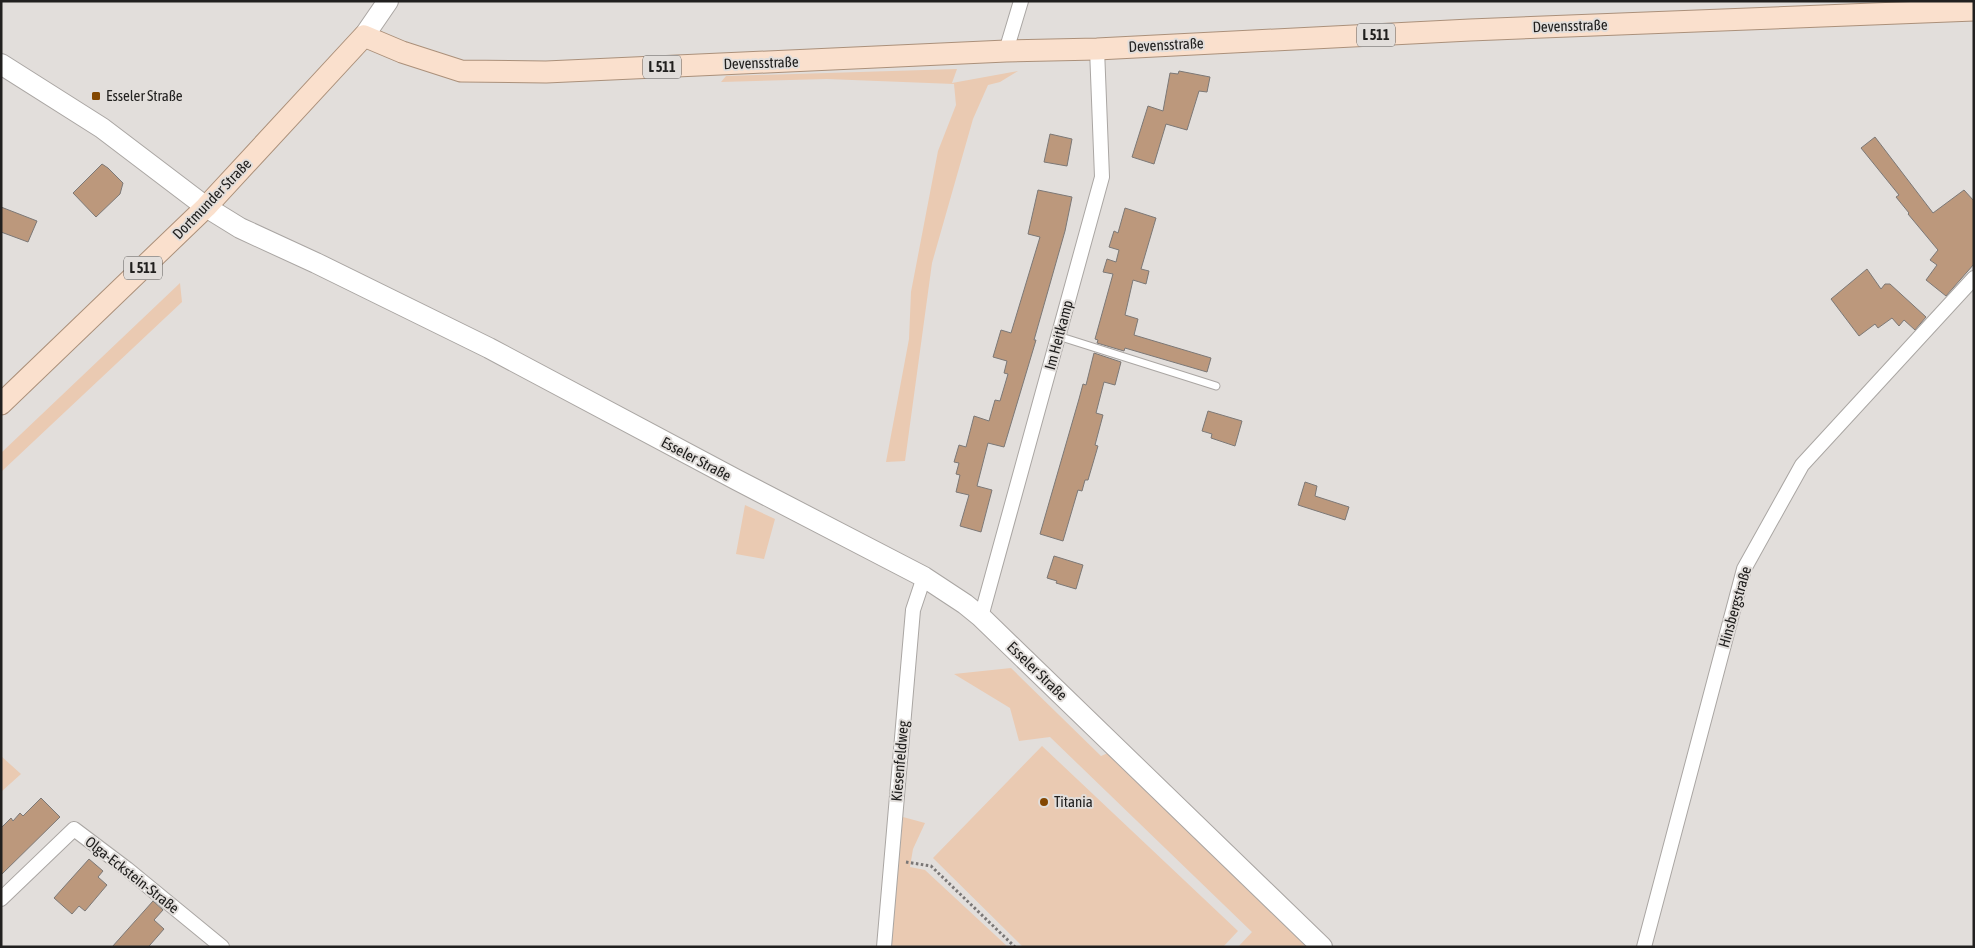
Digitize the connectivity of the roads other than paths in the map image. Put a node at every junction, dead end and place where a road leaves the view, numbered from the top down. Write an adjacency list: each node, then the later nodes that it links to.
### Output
1 (388, 1): 4 (main road, Dortmunder Straße)
2 (1021, 1): 6 (street)
3 (1974, 10): 5 (main road, Devensstraße / L 511)
4 (364, 36): 6 (main road, Devensstraße / L 511); 8 (main road, Dortmunder Straße / L 511)
5 (1097, 49): 6 (main road, Devensstraße / L 511); 10 (street, Im Heitkamp)
6 (1006, 51)
7 (1, 64): 8 (main road, Esseler Straße)
8 (206, 207): 12 (main road, Dortmunder Straße / L 511); 13 (main road, Esseler Straße)
9 (1974, 278): 19 (street, Hinsbergstraße)
10 (1058, 336): 11 (lane); 14 (street, Im Heitkamp)
11 (1216, 386)
12 (1, 404)
13 (924, 577): 14 (main road, Esseler Straße); 17 (street, Kiesenfeldweg)
14 (982, 617): 18 (main road, Esseler Straße)
15 (1, 899): 16 (street, Olga-Eckstein-Straße)
16 (222, 947)
17 (884, 947)
18 (1322, 947)
19 (1644, 947)

